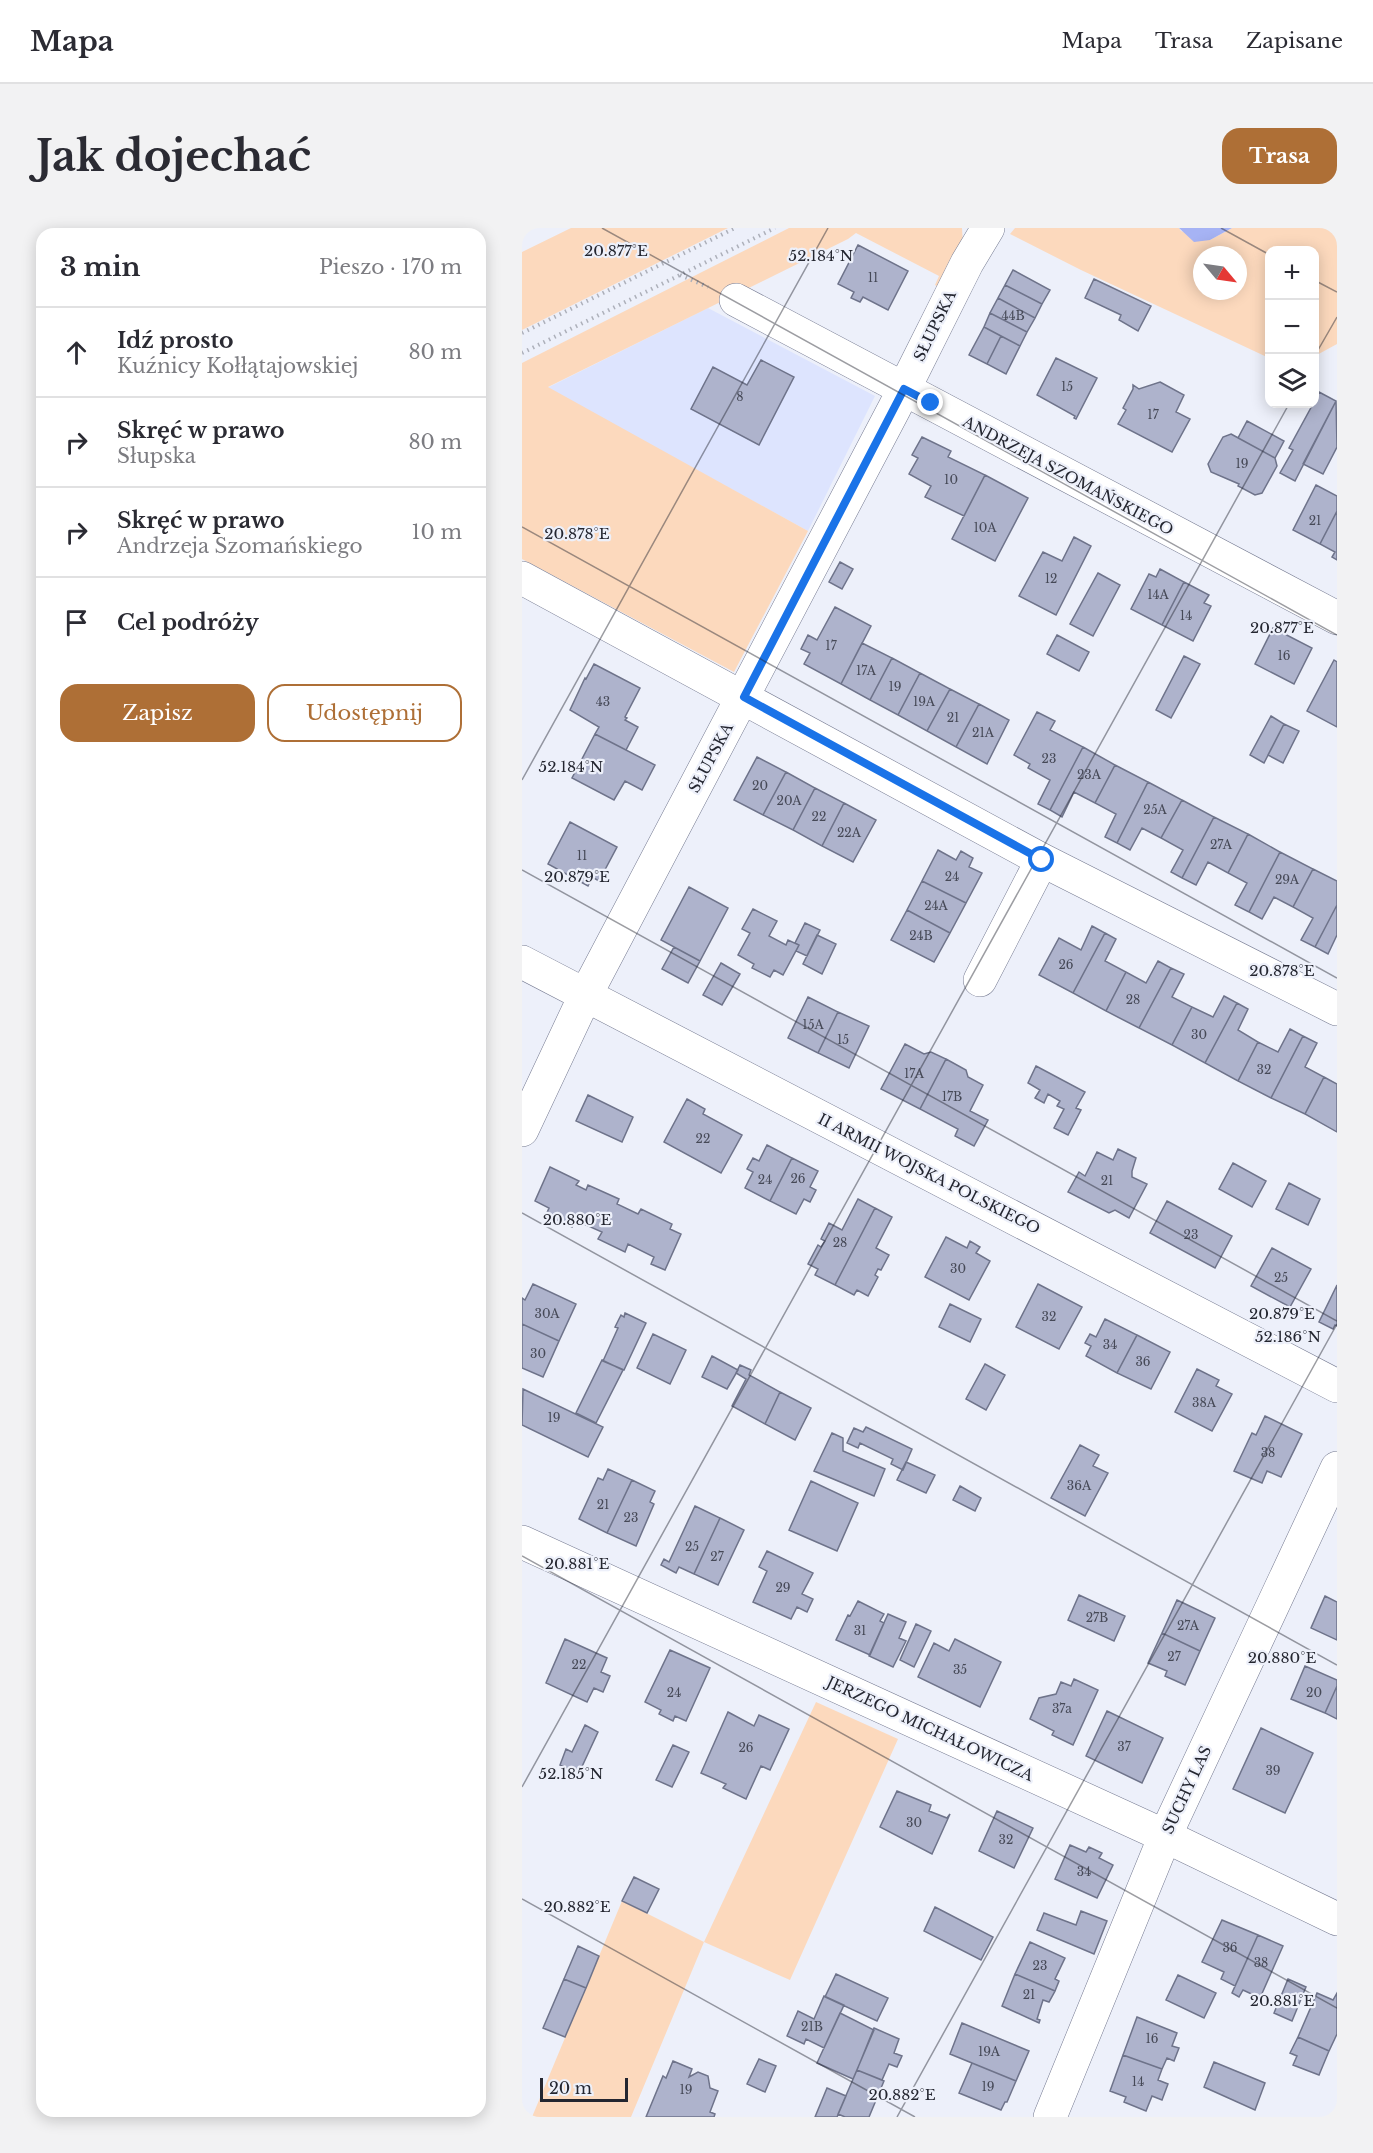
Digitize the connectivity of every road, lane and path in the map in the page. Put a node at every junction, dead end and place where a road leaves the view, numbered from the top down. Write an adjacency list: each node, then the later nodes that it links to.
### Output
1 (735, 228): 5 (path)
2 (775, 228): 6 (path)
3 (988, 228): 7 (street, SŁUPSKA)
4 (736, 300): 7 (street, ANDRZEJA SZOMAŃSKIEGO)
5 (522, 333)
6 (522, 353)
7 (904, 389): 9 (street, ANDRZEJA SZOMAŃSKIEGO); 10 (street, SŁUPSKA)
8 (522, 578): 10 (street)
9 (1337, 618)
10 (744, 697): 11 (street); 14 (street, SŁUPSKA)
11 (1042, 860): 13 (street); 15 (street)
12 (522, 962): 14 (street, II ARMII WOJSKA POLSKIEGO)
13 (980, 980)
14 (585, 996): 16 (street, SŁUPSKA); 17 (street, II ARMII WOJSKA POLSKIEGO)
15 (1337, 1010)
16 (522, 1130)
17 (1337, 1386)
18 (1337, 1468): 20 (street, SUCHY LAS)
19 (522, 1542): 20 (street, JERZEGO MICHAŁOWICZA)
20 (1165, 1836): 21 (street, JERZEGO MICHAŁOWICZA); 22 (street, SUCHY LAS)
21 (1337, 1919)
22 (1050, 2117)

